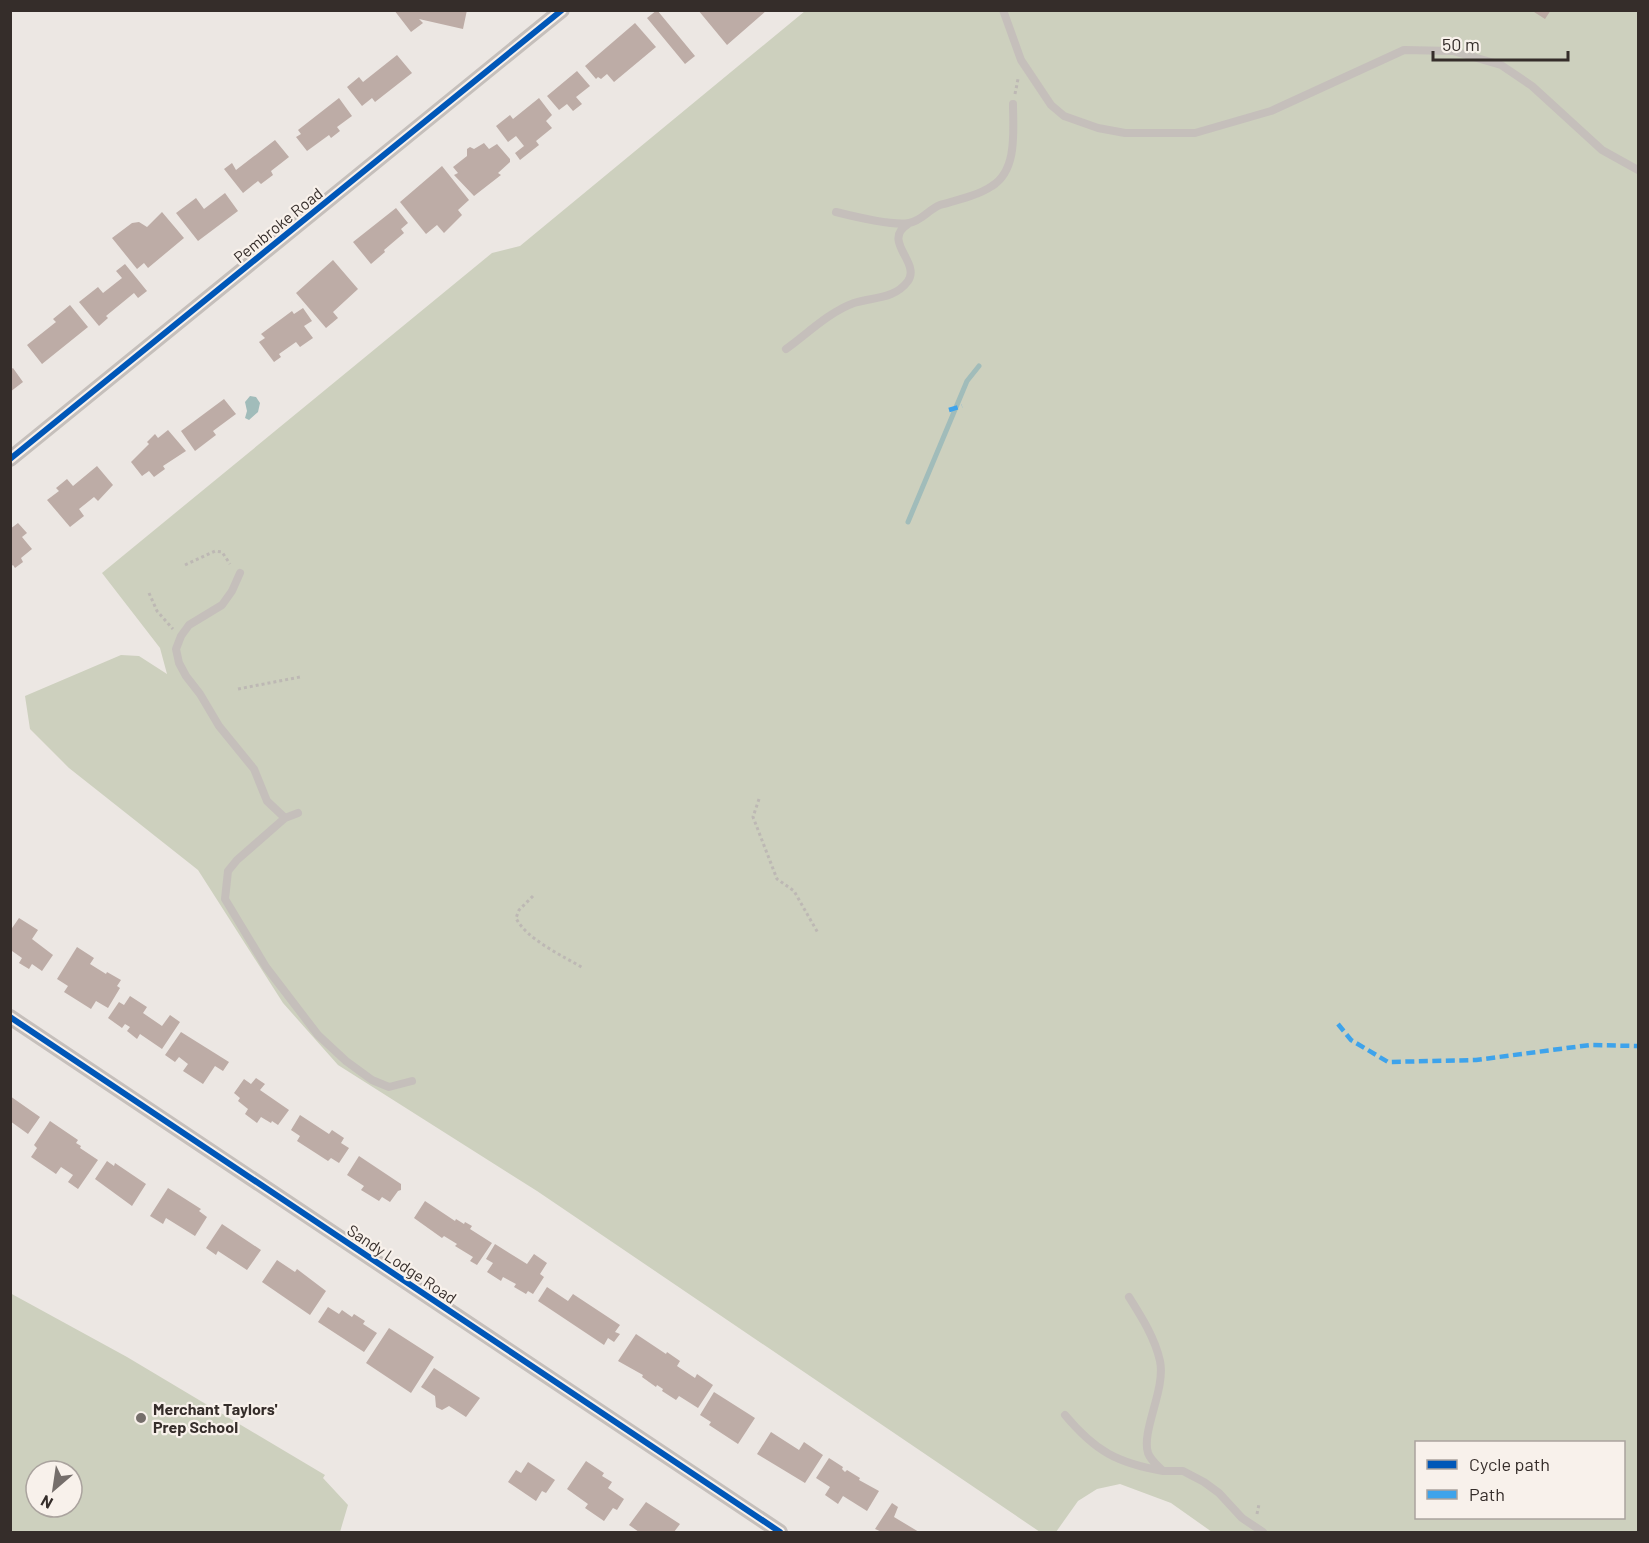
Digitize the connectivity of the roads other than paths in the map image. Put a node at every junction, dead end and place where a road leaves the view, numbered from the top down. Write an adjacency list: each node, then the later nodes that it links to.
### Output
1 (562, 10): 8 (street, Pembroke Road)
2 (1003, 10): 4 (lane)
3 (1013, 104): 6 (lane)
4 (1638, 170)
5 (836, 212): 6 (lane)
6 (908, 224): 7 (lane)
7 (786, 349)
8 (10, 459)
9 (240, 573): 11 (lane)
10 (298, 813): 11 (lane)
11 (285, 818): 13 (lane)
12 (10, 1017): 17 (street, Sandy Lodge Road)
13 (412, 1081)
14 (1128, 1297): 16 (lane)
15 (1065, 1415): 16 (lane)
16 (1163, 1471): 18 (lane)
17 (780, 1533)
18 (1263, 1533)

